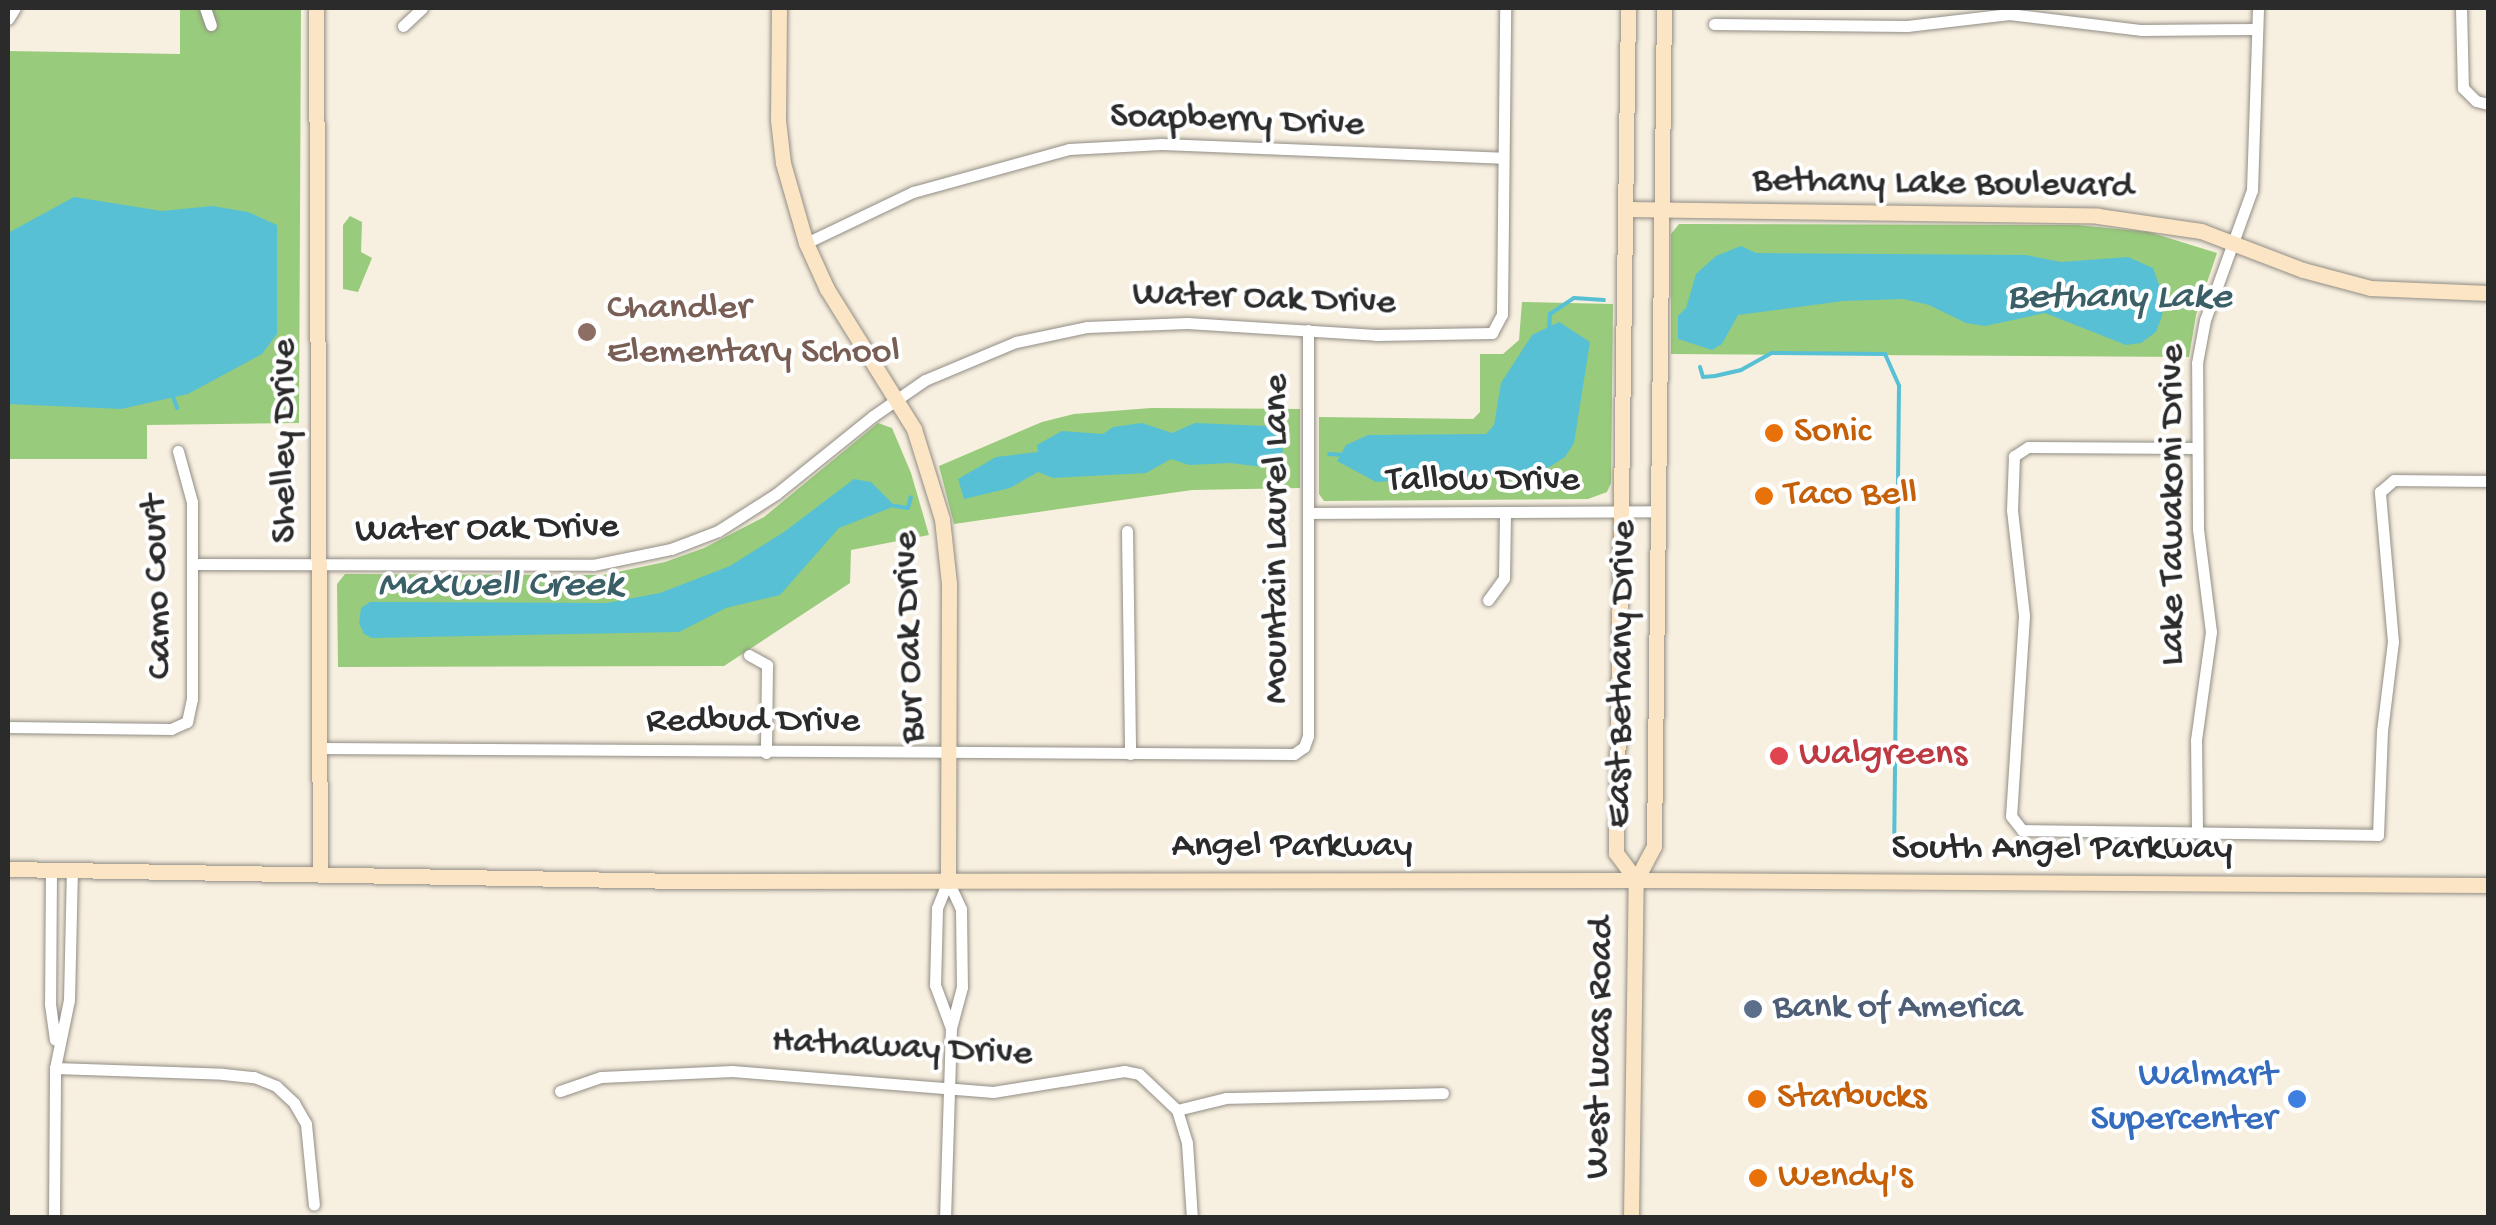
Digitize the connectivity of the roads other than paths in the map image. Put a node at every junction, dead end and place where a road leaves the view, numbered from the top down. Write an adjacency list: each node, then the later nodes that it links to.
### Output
1 (15, 8): 11 (street)
2 (205, 8): 13 (street)
3 (316, 8): 34 (main road, Shelley Drive)
4 (422, 8): 14 (street)
5 (779, 8): 20 (main road, Bur Oak Drive)
6 (1505, 8): 17 (street)
7 (1628, 8): 18 (main road, East Bethany Drive)
8 (1664, 8): 19 (main road, East Bethany Drive)
9 (2258, 8): 15 (street, Lake Tawakoni Drive)
10 (2461, 8): 16 (street)
11 (8, 19)
12 (1714, 24): 15 (street)
13 (212, 26)
14 (402, 26)
15 (2257, 29): 21 (street, Lake Tawakoni Drive)
16 (2488, 104)
17 (1504, 158): 20 (street, Soapberry Drive); 23 (street, Water Oak Drive)
18 (1626, 210): 19 (main road, Bethany Lake Boulevard); 30 (main road, East Bethany Drive)
19 (1662, 211): 21 (main road, Bethany Lake Boulevard); 28 (main road, East Bethany Drive)
20 (806, 243): 24 (main road, Bur Oak Drive)
21 (2232, 243): 22 (main road, Bethany Lake Boulevard); 25 (street, Lake Tawakoni Drive)
22 (2488, 293)
23 (1308, 330): 24 (street, Water Oak Drive); 31 (street, Mountain Laurel Lane)
24 (896, 398): 34 (street, Water Oak Drive); 41 (main road, Bur Oak Drive)
25 (2197, 448): 43 (street, Lake Tawakoni Drive); 43 (street)
26 (178, 451): 33 (street, Camo Court)
27 (2488, 481): 43 (street)
28 (1658, 511): 30 (street, Tallow Drive); 48 (main road, East Bethany Drive)
29 (1506, 512): 30 (street, Tallow Drive); 31 (street, Tallow Drive); 35 (street)
30 (1622, 512): 48 (main road, East Bethany Drive)
31 (1308, 514): 38 (street, Mountain Laurel Lane)
32 (1128, 531): 42 (street)
33 (192, 564): 34 (street, Water Oak Drive); 37 (street, Camo Court)
34 (318, 564): 39 (main road, Shelley Drive)
35 (1488, 600)
36 (749, 655): 40 (street)
37 (8, 727)
38 (1304, 747): 42 (street, Redbud Drive)
39 (319, 748): 40 (street, Redbud Drive); 47 (main road, Shelley Drive)
40 (766, 754): 41 (street, Redbud Drive)
41 (948, 754): 42 (street, Redbud Drive); 49 (main road, Bur Oak Drive)
42 (1130, 754)
43 (2197, 831)
44 (8, 869): 46 (main road, Angel Parkway)
45 (72, 869): 46 (main road, Angel Parkway); 47 (main road, Angel Parkway); 52 (street)
46 (51, 870): 52 (street)
47 (320, 874): 49 (main road, Angel Parkway)
48 (1636, 880): 49 (main road, Angel Parkway); 50 (main road, South Angel Parkway); 62 (main road, West Lucas Road)
49 (948, 881): 51 (street); 51 (street)
50 (2488, 885)
51 (951, 1028): 54 (street)
52 (57, 1049): 53 (street)
53 (56, 1068): 58 (street); 59 (street)
54 (948, 1089): 55 (street, Hathaway Drive); 57 (street, Hathaway Drive); 60 (street)
55 (560, 1091)
56 (1443, 1093): 57 (street)
57 (1177, 1110): 61 (street)
58 (314, 1206)
59 (54, 1218)
60 (945, 1218)
61 (1192, 1218)
62 (1631, 1218)

